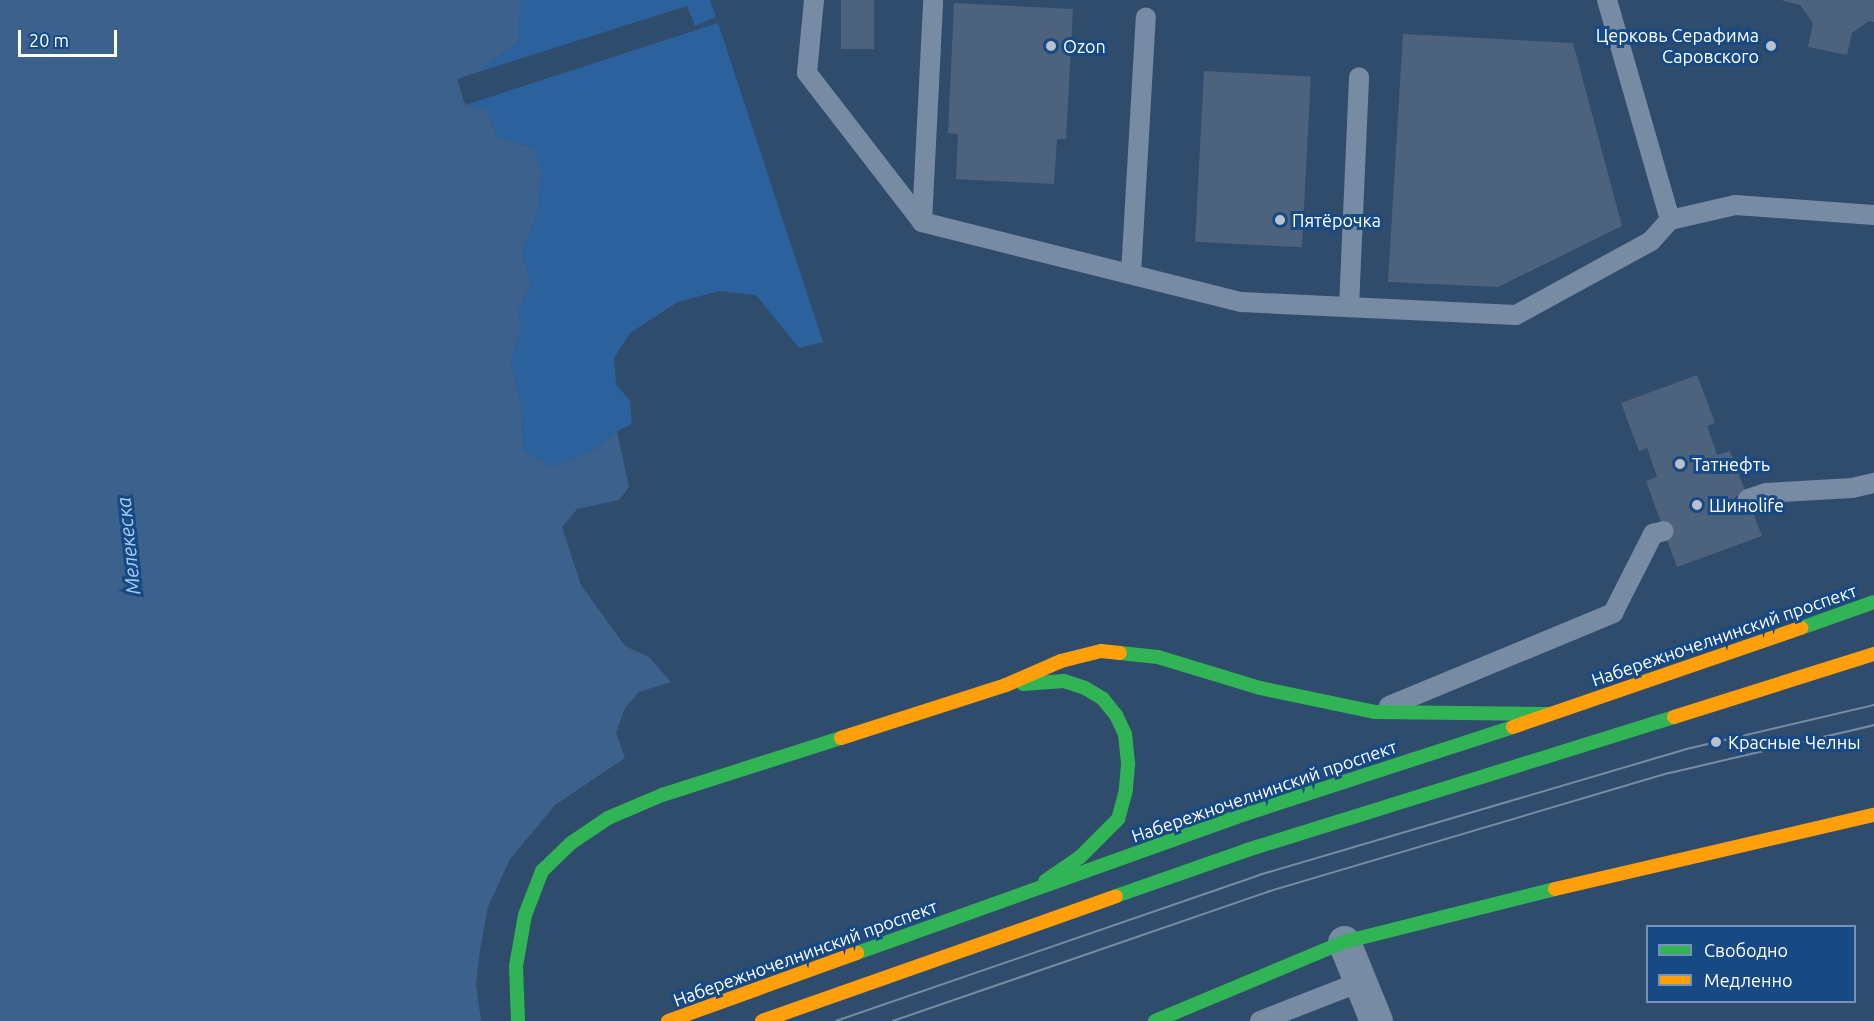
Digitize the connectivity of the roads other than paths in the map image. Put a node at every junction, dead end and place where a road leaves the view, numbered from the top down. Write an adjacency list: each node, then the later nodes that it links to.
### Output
1 (814, 0): 8 (lane)
2 (1607, 0): 7 (lane)
3 (933, 2): 8 (lane)
4 (1146, 17): 9 (lane)
5 (1359, 77): 10 (lane)
6 (1874, 215): 7 (lane)
7 (1670, 220): 10 (lane)
8 (922, 222): 9 (lane)
9 (1131, 274): 10 (lane)
10 (1349, 307)
11 (1874, 483): 12 (lane)
12 (1748, 499)
13 (1664, 531): 17 (lane)
14 (1871, 601): 18 (main road, Набережночелнинский проспект)
15 (1874, 654): 25 (main road)
16 (1006, 685): 17 (main road); 20 (main road); 23 (main road)
17 (1375, 711): 18 (main road)
18 (1553, 714): 20 (main road, Набережночелнинский проспект)
19 (1874, 815): 21 (main road)
20 (1030, 891): 24 (main road, Набережночелнинский проспект)
21 (1344, 942): 22 (street); 26 (main road)
22 (1360, 982): 27 (lane); 28 (street)
23 (518, 1021)
24 (668, 1021)
25 (762, 1021)
26 (1155, 1021)
27 (1260, 1021)
28 (1376, 1021)

